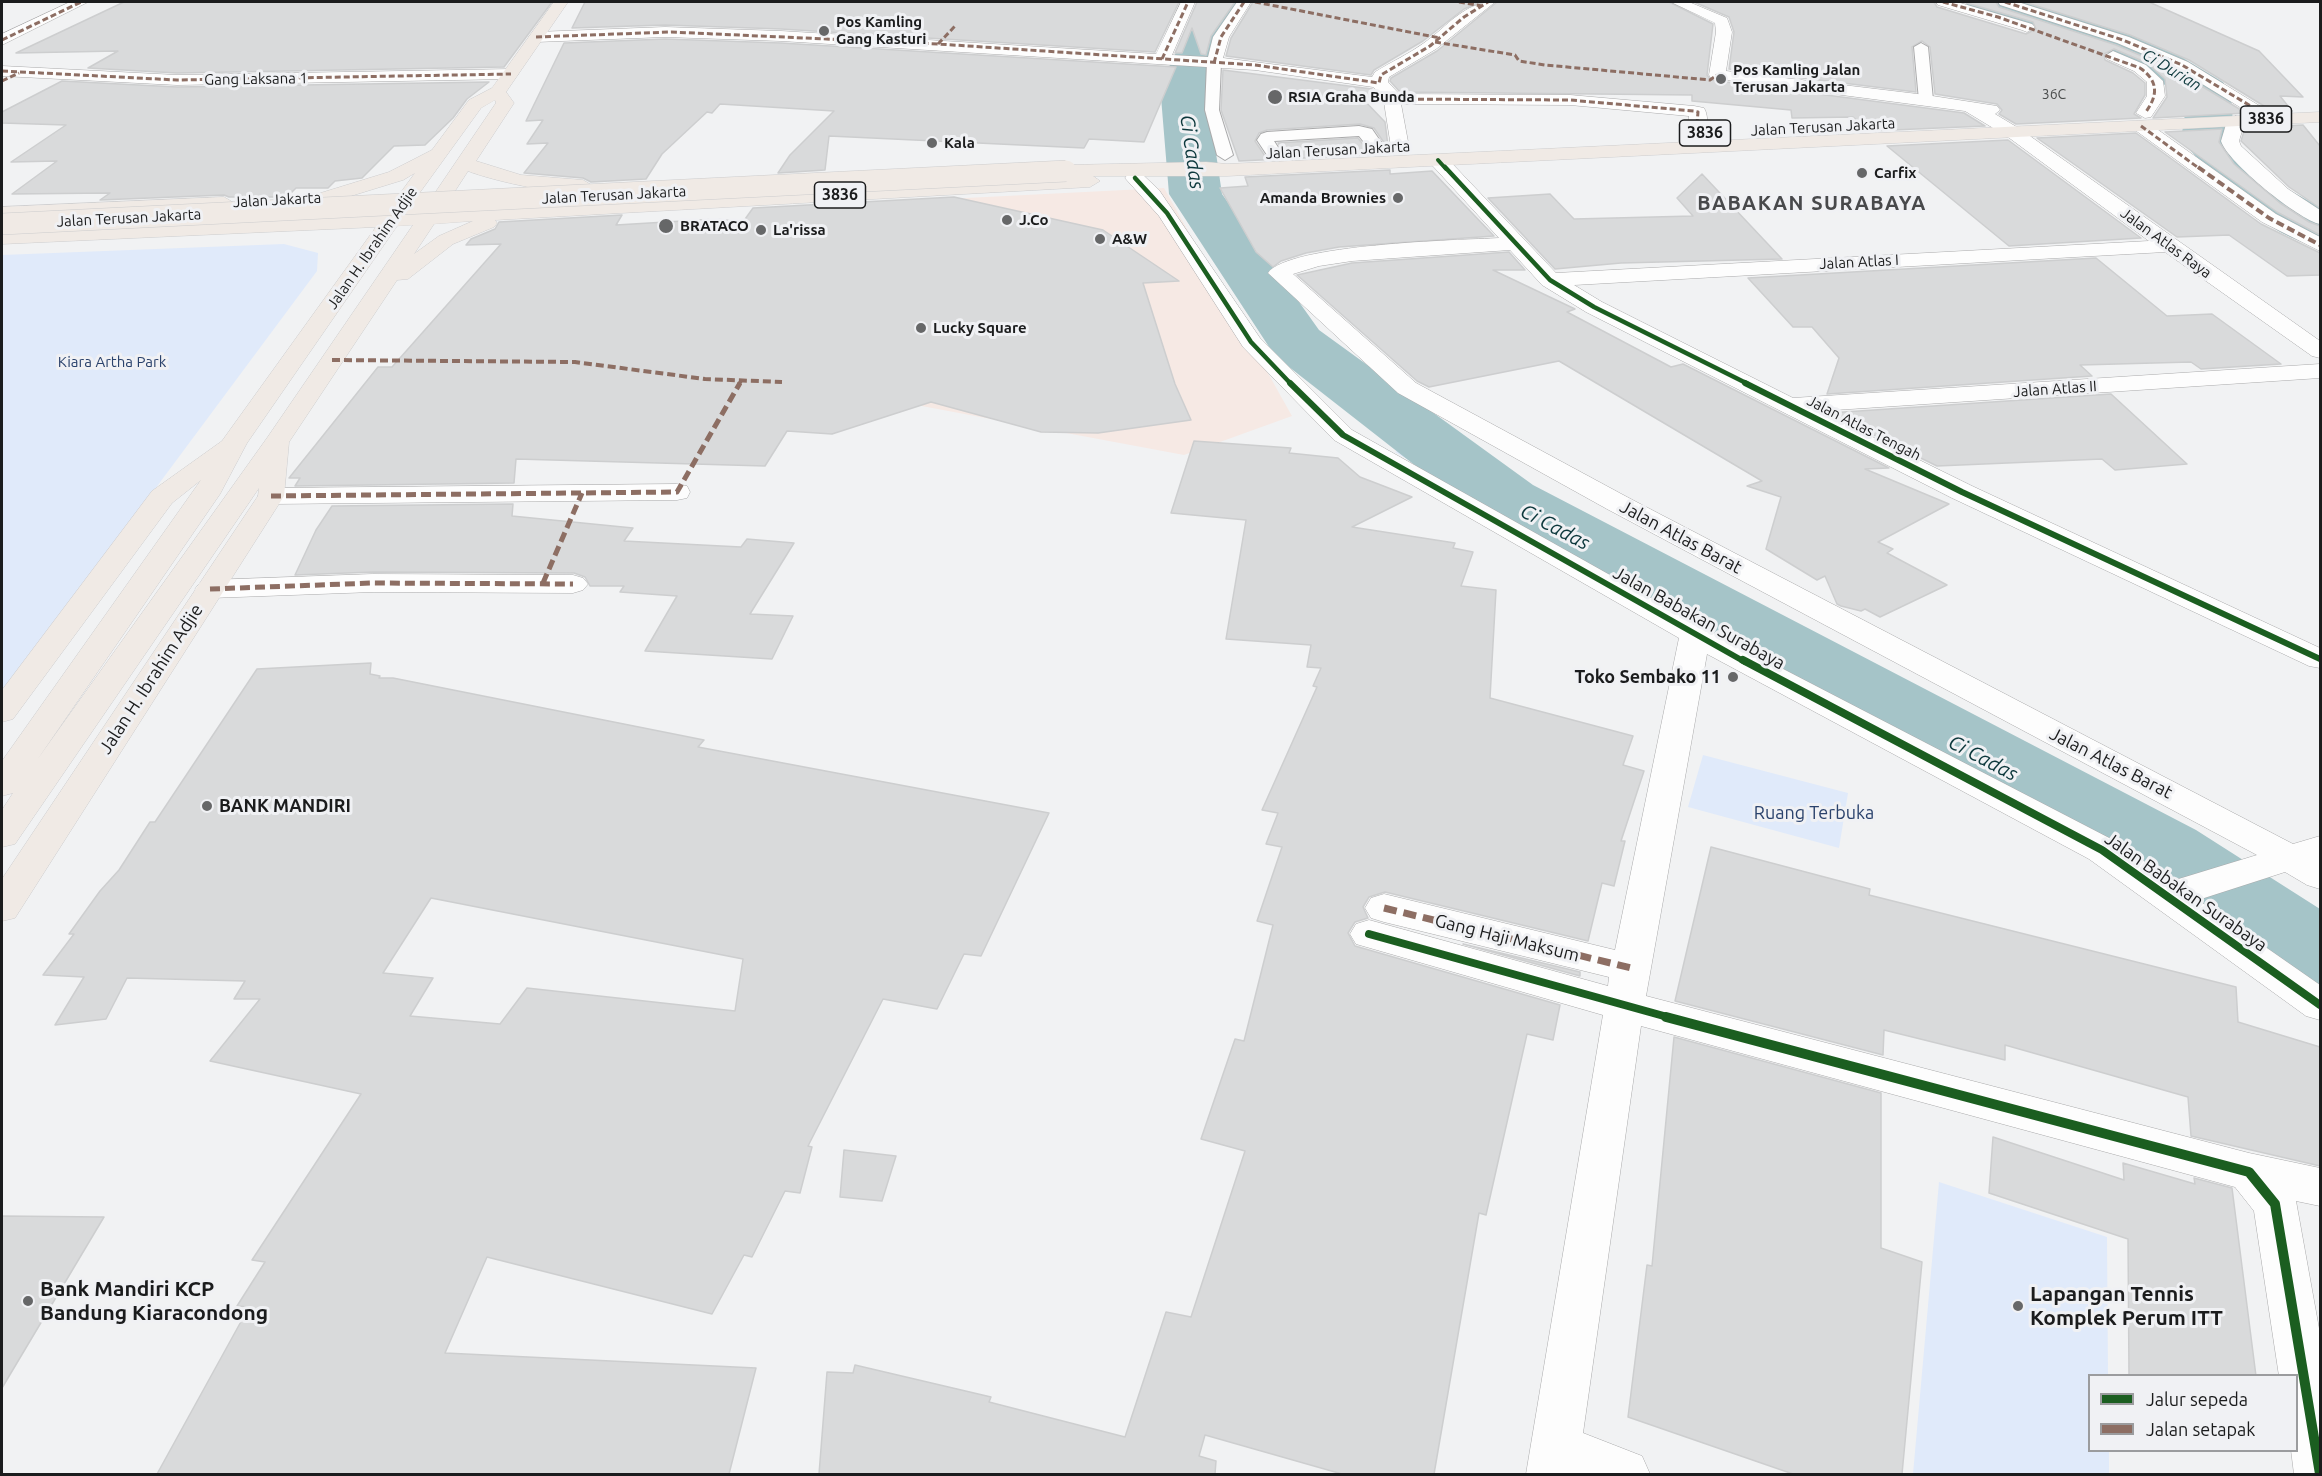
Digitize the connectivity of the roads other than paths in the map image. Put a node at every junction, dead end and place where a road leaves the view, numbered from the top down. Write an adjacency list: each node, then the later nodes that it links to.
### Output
1 (81, 2): 11 (street)
2 (561, 2): 10 (main road, Jalan H. Ibrahim Adjie)
3 (1188, 2): 14 (street)
4 (1244, 2): 15 (street)
5 (1488, 2): 20 (street)
6 (1678, 2): 23 (street)
7 (1943, 2): 27 (street)
8 (2005, 2): 26 (street)
9 (956, 25): 12 (street)
10 (536, 37): 12 (street); 18 (main road, Jalan H. Ibrahim Adjie)
11 (2, 40)
12 (938, 44): 14 (street)
13 (1921, 47): 23 (lane)
14 (1163, 60): 15 (street)
15 (1210, 63): 20 (street); 36 (lane)
16 (2, 71): 17 (street, Gang Laksana 1)
17 (21, 72): 18 (street, Gang Laksana 1); 19 (street)
18 (511, 74): 21 (main road, Jalan H. Ibrahim Adjie)
19 (2, 81)
20 (1379, 82): 22 (street)
21 (498, 92): 33 (main road, Jalan H. Ibrahim Adjie); 35 (main road, Jalan H. Ibrahim Adjie)
22 (1391, 99): 31 (street); 32 (street)
23 (1926, 100): 25 (street)
24 (2320, 105): 26 (main road, Jalan Terusan Jakarta / 3836)
25 (1970, 107): 29 (street); 30 (street)
26 (2243, 112): 27 (main road, Jalan Terusan Jakarta / 3836); 27 (main road, Jalan Terusan Jakarta / 3836); 28 (main road, Jalan Terusan Jakarta / 3836); 47 (street)
27 (2147, 117): 30 (main road, Jalan Terusan Jakarta / 3836); 53 (street)
28 (2320, 117)
29 (1992, 119): 30 (main road, Jalan Terusan Jakarta / 3836); 31 (main road, Jalan Terusan Jakarta / 3836)
30 (2019, 125): 34 (main road, Jalan Terusan Jakarta / 3836); 54 (street, Jalan Atlas Raya)
31 (1703, 133): 32 (main road, Jalan Terusan Jakarta / 3836)
32 (1400, 147): 36 (main road, Jalan Terusan Jakarta / 3836)
33 (442, 149): 41 (main road, Jalan H. Ibrahim Adjie); 42 (main road)
34 (1438, 160): 36 (main road, Jalan Terusan Jakarta / 3836); 52 (street, Jalan Atlas Tengah)
35 (463, 162): 38 (main road); 40 (main road, Jalan H. Ibrahim Adjie)
36 (1211, 162): 37 (main road, Jalan Terusan Jakarta / 3836)
37 (1149, 169): 38 (main road, Jalan Terusan Jakarta / 3836); 44 (main road, Jalan Terusan Jakarta / 3836); 49 (main road, Jalan Terusan Jakarta, bridge); 67 (street, Jalan Babakan Surabaya)
38 (583, 186): 39 (main road, Jalan Terusan Jakarta / 3836)
39 (527, 189): 40 (main road, Jalan Terusan Jakarta / 3836); 45 (main road)
40 (443, 192): 41 (main road, Jalan Terusan Jakarta); 46 (main road, Jalan H. Ibrahim Adjie)
41 (410, 194): 42 (main road, Jalan Jakarta); 48 (main road, Jalan H. Ibrahim Adjie)
42 (323, 198): 43 (main road, Jalan Jakarta); 50 (main road)
43 (2, 213)
44 (523, 213): 45 (main road, Jalan Terusan Jakarta / 3836); 56 (main road)
45 (499, 214): 46 (main road, Jalan Terusan Jakarta / 3836)
46 (427, 218): 48 (main road, Jalan Terusan Jakarta); 56 (main road, Jalan H. Ibrahim Adjie)
47 (2320, 218)
48 (392, 220): 50 (main road, Jalan Jakarta); 57 (main road, Jalan H. Ibrahim Adjie)
49 (2, 224)
50 (264, 226): 51 (main road, Jalan Jakarta); 57 (main road)
51 (2, 238)
52 (1515, 243): 55 (street, Jalan Atlas Tengah); 72 (street, Jalan Atlas Barat)
53 (2320, 245)
54 (2169, 246): 55 (street, Jalan Atlas I); 58 (street, Jalan Atlas Raya)
55 (1550, 280): 60 (street, Jalan Atlas Tengah)
56 (378, 291): 61 (main road, Jalan H. Ibrahim Adjie)
57 (340, 293): 62 (main road, Jalan H. Ibrahim Adjie)
58 (2320, 351)
59 (2320, 371): 60 (street, Jalan Atlas II)
60 (1790, 405): 68 (street, Jalan Atlas Tengah)
61 (277, 441): 64 (main road, Jalan H. Ibrahim Adjie); 71 (main road, Jalan H. Ibrahim Adjie)
62 (234, 443): 69 (main road, Jalan H. Ibrahim Adjie); 70 (main road, Jalan H. Ibrahim Adjie)
63 (677, 492): 64 (street)
64 (271, 496): 66 (main road, Jalan H. Ibrahim Adjie)
65 (573, 584): 66 (street)
66 (210, 589): 74 (main road, Jalan H. Ibrahim Adjie)
67 (1695, 635): 73 (street, Jalan Babakan Surabaya); 76 (street)
68 (2320, 659)
69 (2, 712)
70 (2, 785)
71 (2, 836)
72 (2300, 862): 73 (street)
73 (2182, 891): 77 (street, Jalan Babakan Surabaya)
74 (2, 908)
75 (1376, 921): 76 (street)
76 (1628, 987): 78 (street); 80 (street)
77 (2320, 1005)
78 (2249, 1172): 79 (street); 82 (street)
79 (2320, 1187)
80 (1553, 1461): 81 (street)
81 (1624, 1474)
82 (2320, 1474)

